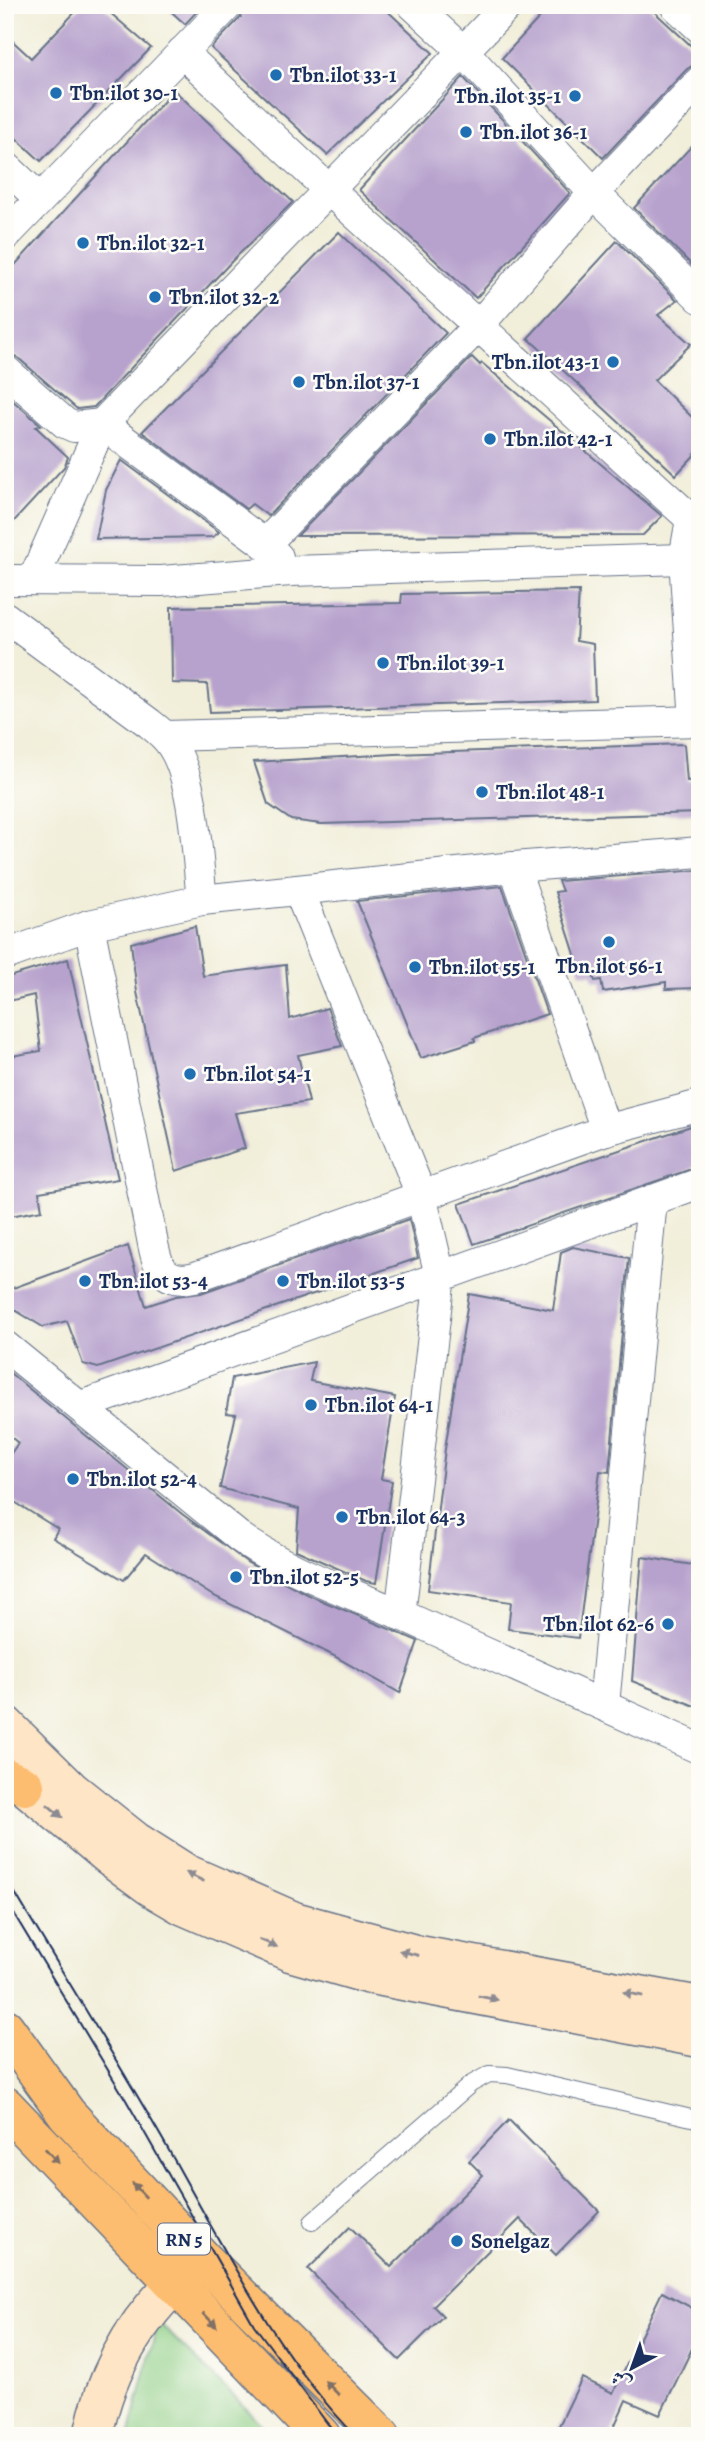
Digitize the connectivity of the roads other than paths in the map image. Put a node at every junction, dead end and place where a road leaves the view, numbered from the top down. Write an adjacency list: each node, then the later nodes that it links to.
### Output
1 (228, 5): 6 (street)
2 (413, 5): 7 (street)
3 (508, 5): 7 (street)
4 (676, 5): 5 (street)
5 (700, 28)
6 (182, 52): 10 (street); 12 (street)
7 (464, 52): 10 (street); 11 (street)
8 (700, 81): 11 (street)
9 (5, 166): 12 (street)
10 (329, 190): 15 (street); 17 (street)
11 (594, 193): 14 (street); 15 (street)
12 (40, 199): 13 (street)
13 (5, 236)
14 (700, 298)
15 (478, 326): 18 (street); 19 (street)
16 (5, 370): 17 (street)
17 (102, 425): 19 (street); 22 (street)
18 (697, 512): 20 (street)
19 (265, 544): 21 (street)
20 (684, 559): 21 (street); 24 (street)
21 (291, 571): 22 (street)
22 (19, 580)
23 (5, 617): 25 (street)
24 (698, 721): 25 (street)
25 (165, 736): 29 (street)
26 (700, 852): 27 (street)
27 (514, 867): 28 (street); 33 (street)
28 (299, 891): 29 (street); 35 (street)
29 (202, 900): 30 (street)
30 (89, 925): 31 (street); 35 (street)
31 (5, 955)
32 (700, 1105): 33 (street)
33 (606, 1130): 35 (street)
34 (700, 1182): 36 (street)
35 (421, 1195): 37 (street)
36 (652, 1200): 37 (street); 41 (street)
37 (440, 1276): 39 (street); 40 (street)
38 (5, 1346): 39 (street)
39 (80, 1406): 40 (street)
40 (400, 1615): 41 (street)
41 (604, 1705): 43 (street)
42 (5, 1725): 45 (main road, one-way to 42)
43 (700, 1749)
44 (12, 1776): 47 (main road, one-way to 47)
45 (700, 2007)
46 (5, 2028): 50 (main road, RN 5)
47 (700, 2038)
48 (5, 2050): 50 (main road, RN 5)
49 (5, 2106): 53 (main road, RN 5, one-way to 53)
50 (68, 2114): 53 (main road, RN 5, one-way to 50)
51 (700, 2120): 52 (lane)
52 (312, 2222)
53 (188, 2271): 54 (main road); 55 (main road, RN 5, one-way to 55); 56 (main road, RN 5, one-way to 53)
54 (93, 2436)
55 (321, 2436)
56 (381, 2436)

